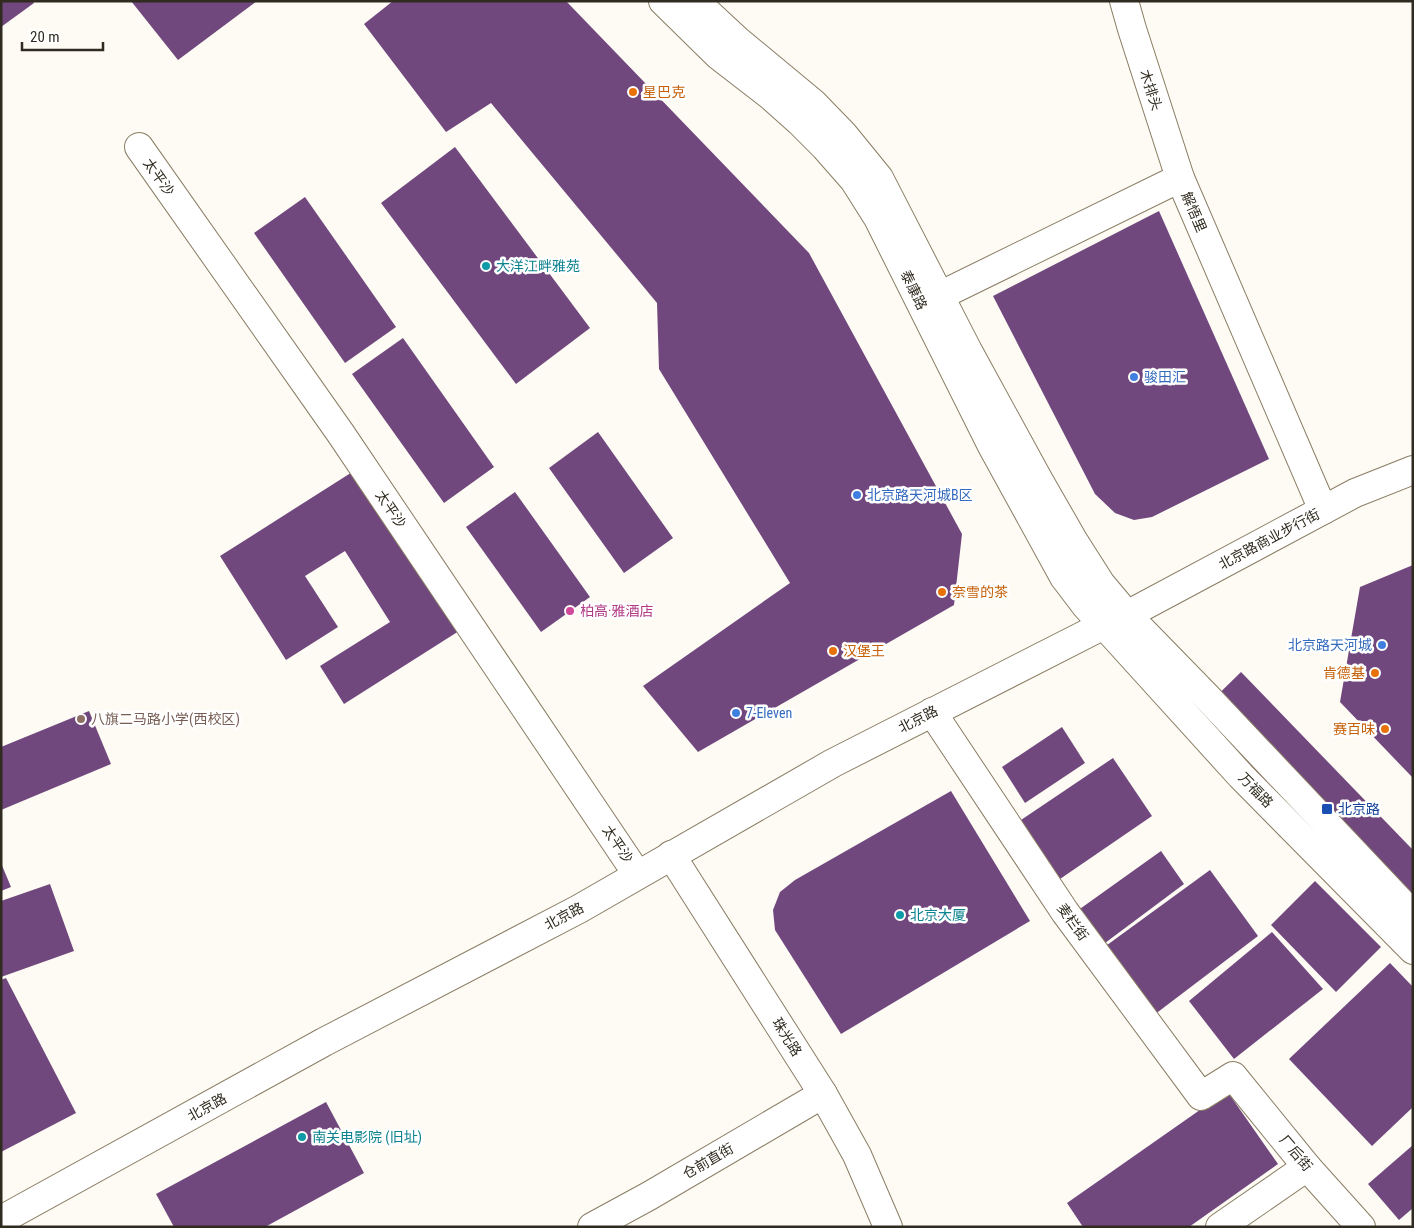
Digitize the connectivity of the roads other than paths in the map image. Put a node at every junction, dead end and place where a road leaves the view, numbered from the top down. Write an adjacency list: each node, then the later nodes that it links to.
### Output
1 (663, 1): 6 (street, 泰康路)
2 (695, 1): 6 (street, 泰康路)
3 (1124, 1): 5 (street, 木排头)
4 (139, 147): 12 (street, 太平沙)
5 (1180, 178): 6 (street, 解悟里); 8 (street, 解悟里)
6 (930, 301): 9 (street, 泰康路)
7 (1413, 470): 8 (street, 北京路商业步行街)
8 (1323, 510): 9 (street, 北京路商业步行街)
9 (1116, 620): 10 (street, 北京路); 13 (street, 万福路); 14 (street, 万福路)
10 (932, 712): 11 (street, 北京路); 15 (street, 麦栏街)
11 (671, 855): 12 (street, 北京路); 16 (street, 珠光路)
12 (638, 874): 18 (street, 北京路)
13 (1413, 915)
14 (1413, 950)
15 (1233, 1076): 17 (street, 厂后街)
16 (823, 1094): 19 (street, 仓前直街); 20 (street, 珠光路)
17 (1307, 1167): 21 (street); 22 (street, 厂后街)
18 (1, 1220)
19 (592, 1227)
20 (888, 1227)
21 (1220, 1227)
22 (1361, 1227)

